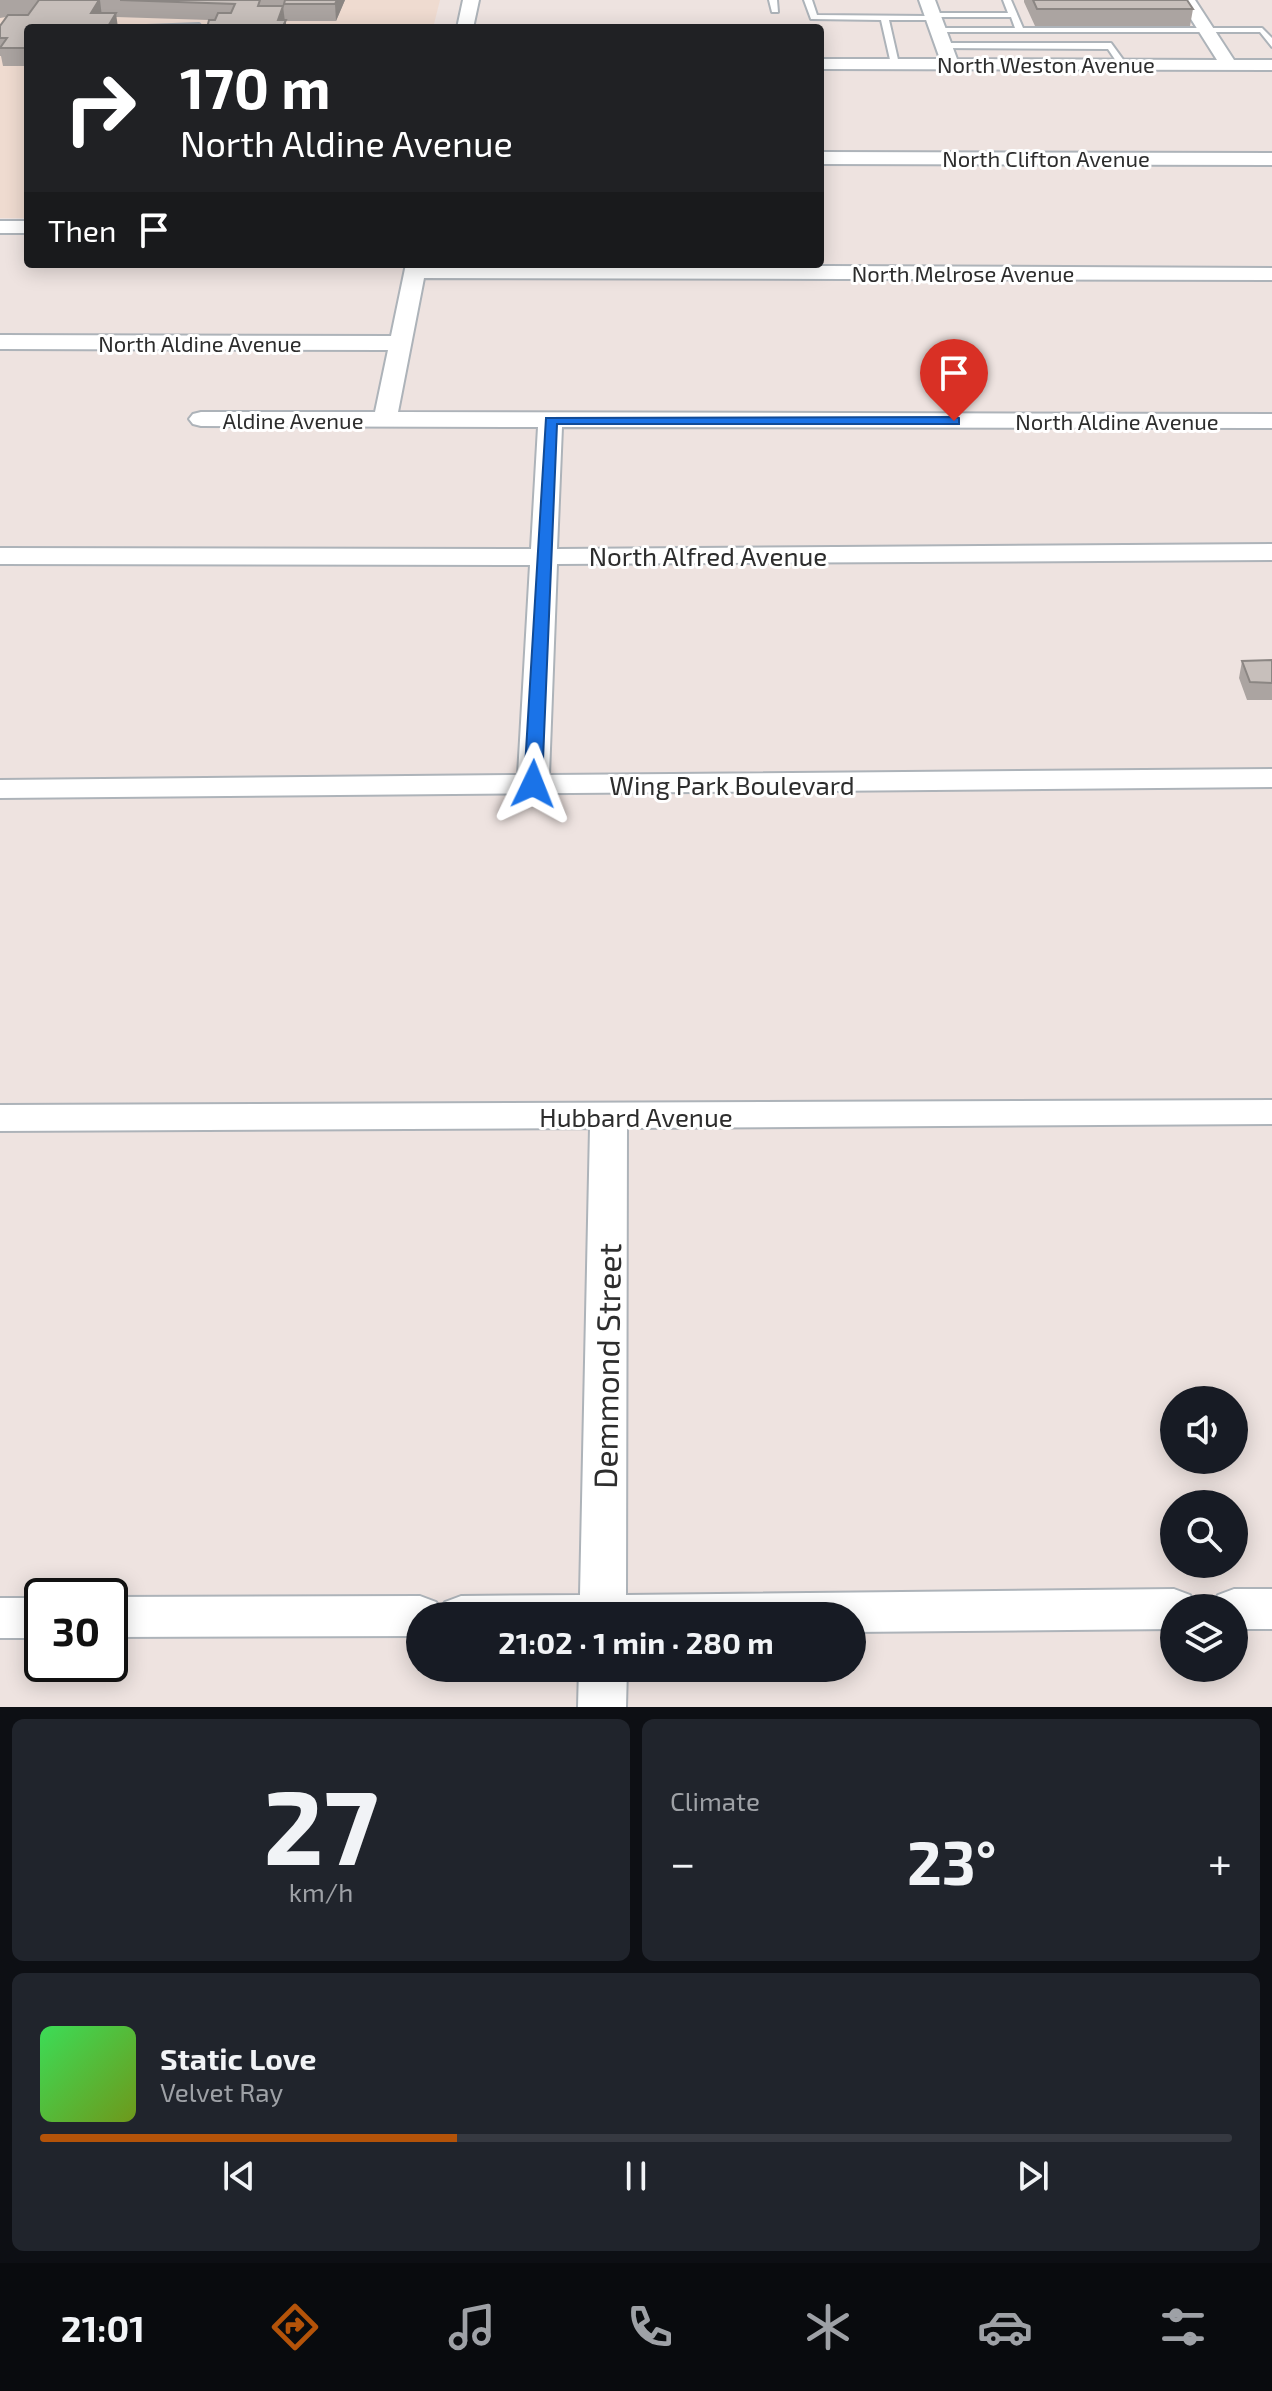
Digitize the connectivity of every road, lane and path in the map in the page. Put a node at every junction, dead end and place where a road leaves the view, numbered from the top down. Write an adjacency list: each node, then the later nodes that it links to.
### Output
1 (471, 0): 8 (street)
2 (808, 0): 7 (lane)
3 (1007, 0): 5 (lane)
4 (1187, 0): 10 (street)
5 (1013, 15): 6 (lane); 9 (lane)
6 (933, 16): 7 (lane); 9 (lane); 14 (street); 15 (lane)
7 (884, 18): 13 (lane)
8 (466, 24)
9 (1020, 30): 10 (lane)
10 (1208, 30): 11 (lane); 16 (street)
11 (1272, 44)
12 (824, 64): 13 (street, North Weston Avenue)
13 (895, 64): 14 (street, North Weston Avenue)
14 (950, 64): 15 (street, North Weston Avenue)
15 (1123, 65): 16 (street, North Weston Avenue)
16 (1229, 65): 17 (street, North Weston Avenue)
17 (1272, 65)
18 (824, 158): 19 (street, North Clifton Avenue)
19 (1272, 159)
20 (0, 227): 21 (street)
21 (24, 227)
22 (415, 268): 23 (street, North Melrose Avenue); 25 (street)
23 (1272, 274)
24 (0, 342): 25 (street, North Aldine Avenue)
25 (401, 343): 27 (street)
26 (201, 419): 27 (street, Aldine Avenue)
27 (385, 420): 28 (street, North Aldine Avenue)
28 (550, 420): 29 (street, North Aldine Avenue); 32 (street)
29 (1272, 421)
30 (1272, 552): 32 (street, North Alfred Avenue)
31 (0, 556): 32 (street, North Alfred Avenue)
32 (544, 556): 35 (street)
33 (1272, 764): 35 (street, Wing Park Boulevard)
34 (0, 771): 35 (street, Wing Park Boulevard)
35 (533, 776): 36 (street, Wing Park Boulevard); 37 (street, Wing Park Boulevard)
36 (1272, 778)
37 (0, 789)
38 (1272, 1112): 39 (street, Hubbard Avenue)
39 (609, 1117): 40 (street, Hubbard Avenue); 41 (street, Demmond Street)
40 (0, 1118)
41 (603, 1602)
42 (1160, 1609): 45 (street)
43 (1248, 1609): 44 (street)
44 (1272, 1609)
45 (866, 1613)
46 (406, 1616): 47 (street)
47 (128, 1617)
48 (0, 1618): 49 (street)
49 (24, 1618)
50 (603, 1682): 51 (street)
51 (602, 1707)

